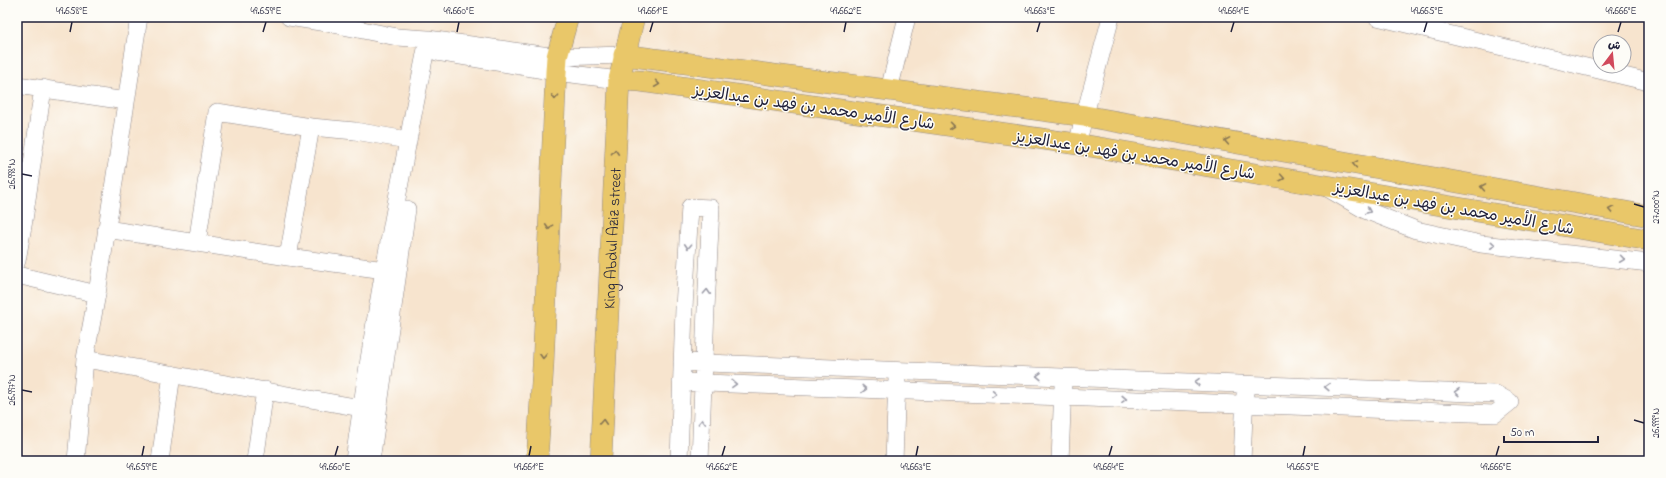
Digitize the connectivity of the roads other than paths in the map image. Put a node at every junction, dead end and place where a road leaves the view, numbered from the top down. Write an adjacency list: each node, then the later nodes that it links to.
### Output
1 (139, 17): 17 (street)
2 (289, 17): 8 (street)
3 (568, 17): 11 (main road)
4 (634, 17): 10 (main road, King Abdul Aziz street)
5 (907, 17): 16 (street)
6 (1111, 17): 18 (street)
7 (1376, 17): 13 (street)
8 (333, 20): 9 (street)
9 (431, 46): 11 (street); 20 (street); 52 (street)
10 (624, 55): 11 (street); 12 (main road, King Abdul Aziz street); 16 (main road, شارع الأمير محمد بن فهد بن عبدالعزيز)
11 (557, 65): 12 (street); 53 (main road, one-way to 53)
12 (619, 80): 21 (main road, شارع الأمير محمد بن فهد بن عبدالعزيز, one-way to 21); 54 (main road, King Abdul Aziz street, one-way to 12)
13 (1649, 82)
14 (17, 85): 15 (street)
15 (43, 88): 17 (street); 24 (street)
16 (889, 90): 18 (main road, شارع الأمير محمد بن فهد بن عبدالعزيز)
17 (126, 101): 25 (street)
18 (1085, 116): 21 (street); 23 (main road, شارع الأمير محمد بن فهد بن عبدالعزيز, one-way to 18)
19 (311, 127): 20 (street); 27 (street); 28 (street)
20 (407, 140): 31 (street)
21 (1077, 144): 22 (main road, شارع الأمير محمد بن فهد بن عبدالعزيز, one-way to 22)
22 (1322, 185): 26 (main road, شارع الأمير محمد بن فهد بن عبدالعزيز); 30 (street, one-way to 30)
23 (1649, 216)
24 (20, 219): 29 (street)
25 (106, 229): 27 (street); 33 (street)
26 (1649, 240)
27 (197, 244): 28 (street)
28 (288, 257): 31 (street)
29 (17, 261)
30 (1649, 263)
31 (385, 270): 47 (street)
32 (17, 275): 33 (street)
33 (97, 294): 34 (street)
34 (85, 359): 38 (street); 48 (street)
35 (682, 362): 36 (street); 36 (street, one-way to 35); 40 (street)
36 (704, 363): 37 (street); 41 (street)
37 (897, 371): 39 (street, one-way to 37); 44 (street)
38 (172, 374): 43 (street); 49 (street)
39 (1063, 377): 42 (street, one-way to 39); 45 (street)
40 (681, 382): 41 (street); 55 (street)
41 (703, 383): 44 (street, one-way to 44); 56 (street, one-way to 41)
42 (1246, 384): 46 (street); 46 (street, one-way to 42)
43 (265, 390): 47 (street); 50 (street)
44 (897, 390): 45 (street, one-way to 45); 57 (street)
45 (1062, 397): 46 (street, one-way to 46); 58 (street)
46 (1245, 404): 59 (street)
47 (361, 408): 51 (street)
48 (76, 461)
49 (160, 461)
50 (255, 461)
51 (354, 461)
52 (371, 461)
53 (537, 461)
54 (600, 461)
55 (679, 461)
56 (700, 461)
57 (894, 461)
58 (1060, 461)
59 (1242, 461)

